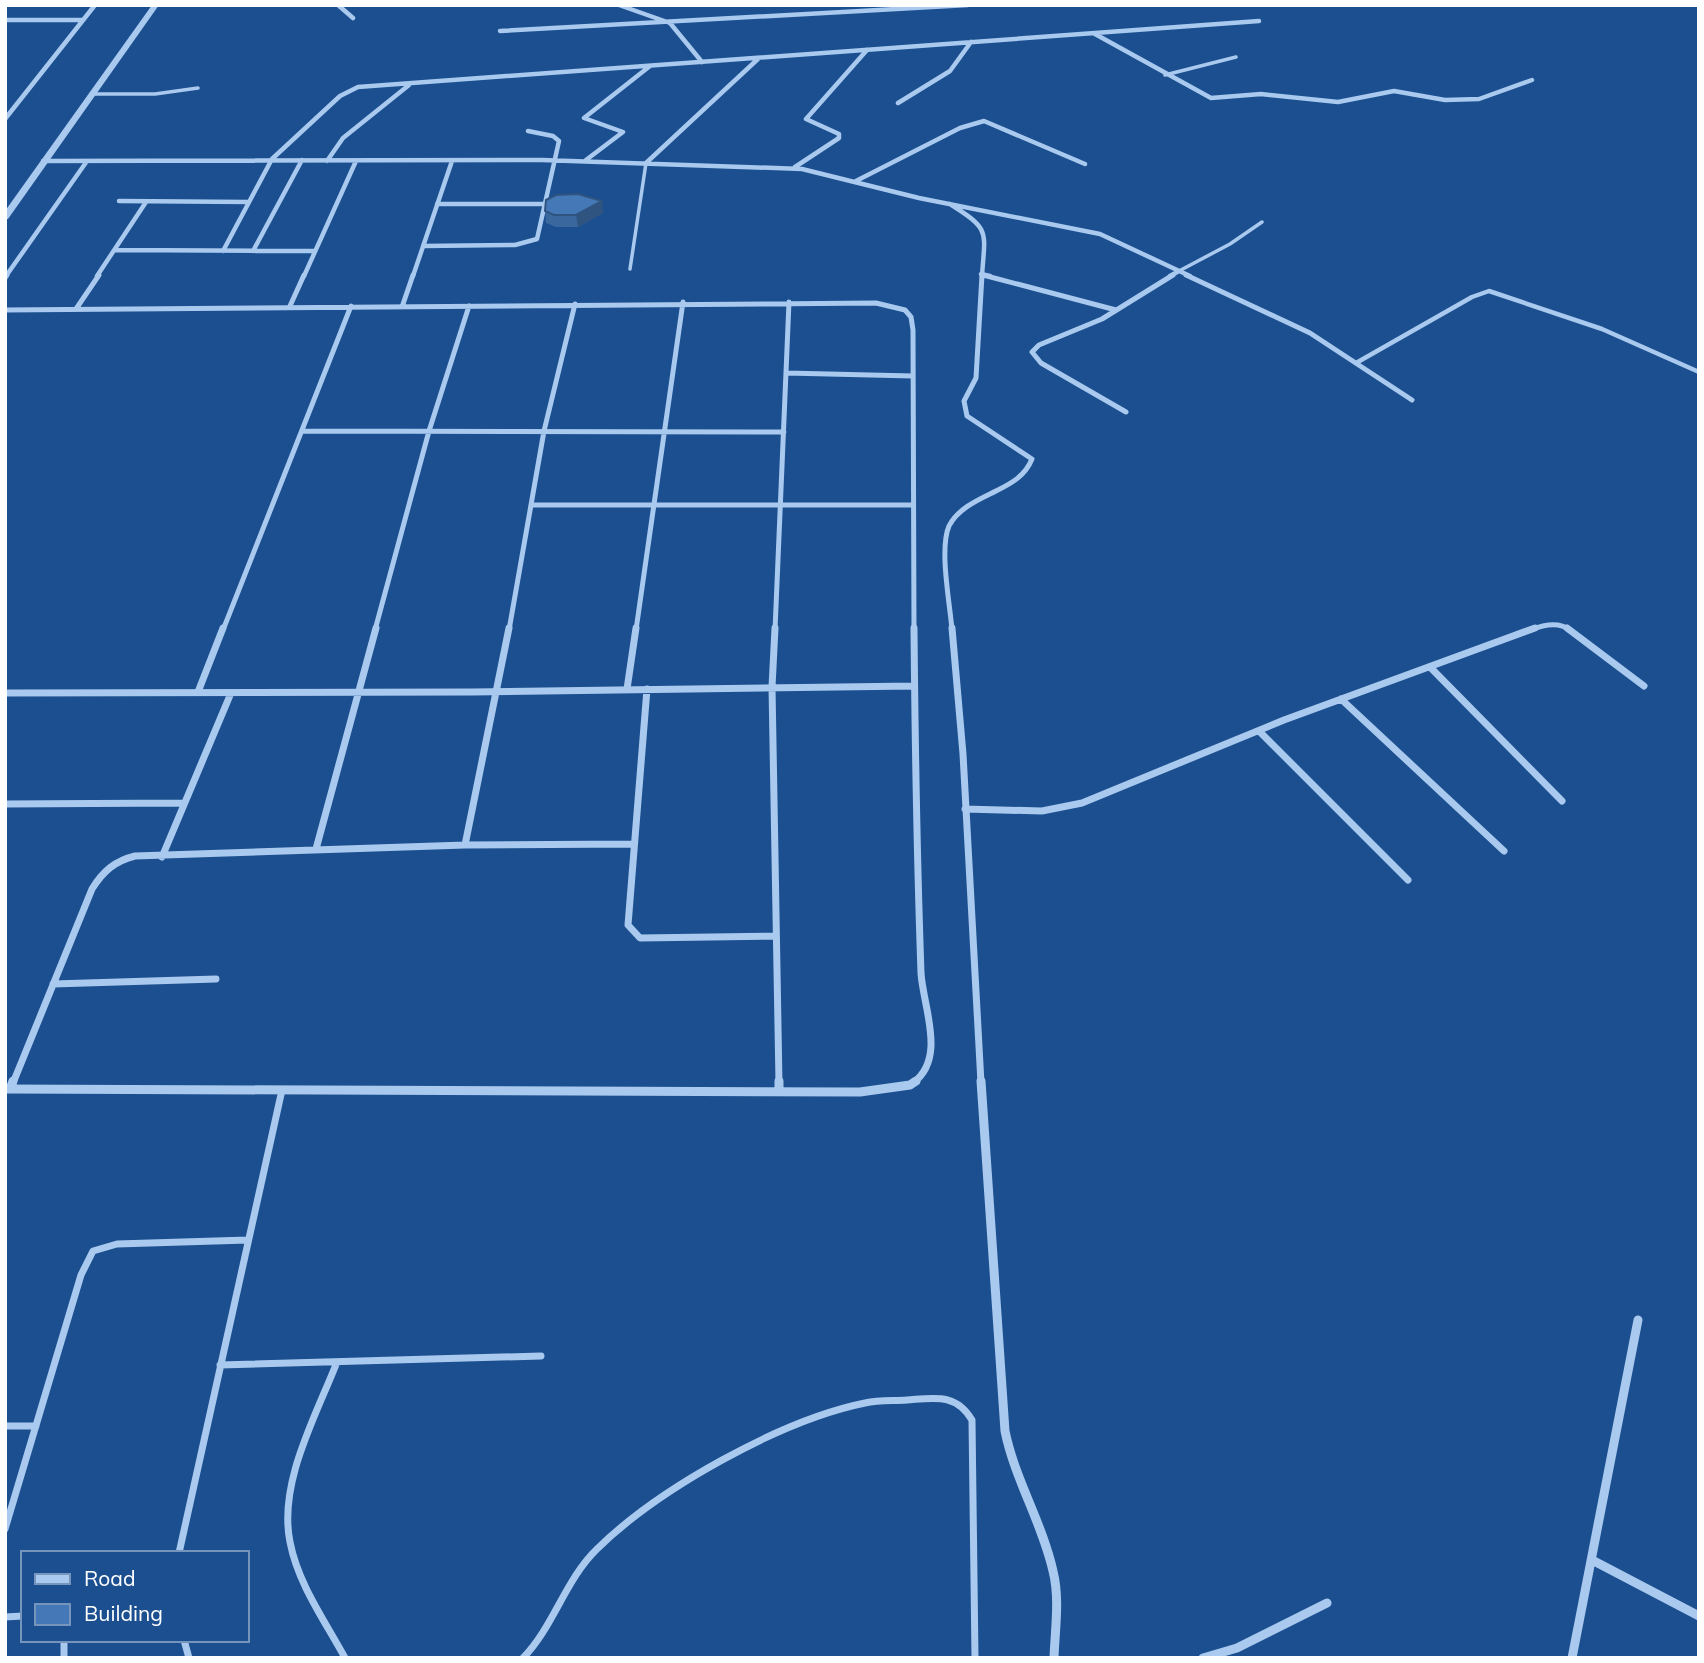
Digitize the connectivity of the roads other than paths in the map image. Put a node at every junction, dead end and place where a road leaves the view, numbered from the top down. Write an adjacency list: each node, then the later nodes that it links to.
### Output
1 (95, 5): 10 (street)
2 (156, 5): 25 (street)
3 (338, 5): 8 (street)
4 (619, 5): 12 (street)
5 (803, 5): 7 (street)
6 (968, 5): 7 (street)
7 (795, 16): 12 (street)
8 (353, 19)
9 (5, 20): 10 (street)
10 (83, 20): 27 (street)
11 (1259, 21): 14 (street)
12 (670, 23): 13 (street); 19 (street)
13 (500, 31)
14 (1094, 33): 15 (street); 21 (street)
15 (971, 43): 16 (street); 26 (street)
16 (868, 50): 18 (street); 40 (street)
17 (1236, 57): 21 (lane)
18 (759, 58): 19 (street); 38 (street)
19 (702, 62): 20 (street)
20 (650, 66): 23 (street); 37 (street)
21 (1165, 75): 22 (street)
22 (1532, 80)
23 (410, 85): 29 (street); 34 (street)
24 (198, 88): 25 (lane)
25 (91, 94): 32 (street)
26 (898, 103)
27 (5, 120)
28 (528, 131): 31 (street)
29 (272, 159): 30 (street); 33 (street); 44 (street)
30 (302, 160): 34 (street); 53 (street)
31 (553, 160): 36 (street); 37 (street); 46 (street)
32 (43, 161): 33 (street); 48 (street)
33 (87, 161): 58 (street)
34 (327, 161): 35 (street)
35 (356, 161): 36 (street); 54 (street)
36 (452, 161): 45 (street)
37 (585, 161): 38 (street)
38 (646, 163): 40 (street); 55 (lane)
39 (1085, 164): 41 (street)
40 (792, 168): 41 (street)
41 (854, 182): 47 (street)
42 (119, 201): 43 (street)
43 (146, 202): 44 (street); 51 (street)
44 (249, 202): 52 (street)
45 (437, 204): 46 (street); 50 (street)
46 (545, 204): 50 (street)
47 (950, 204): 56 (street); 57 (street)
48 (5, 216)
49 (1262, 222): 56 (lane)
50 (423, 246): 65 (street)
51 (115, 250): 52 (street); 66 (street)
52 (223, 251): 53 (street)
53 (253, 251): 54 (street)
54 (315, 251): 62 (street)
55 (630, 269)
56 (1179, 271): 68 (street); 69 (street)
57 (981, 274): 68 (street); 100 (street)
58 (5, 278)
59 (683, 302): 60 (street); 61 (street); 78 (street)
60 (789, 302): 71 (street); 72 (street)
61 (575, 304): 64 (street); 77 (street)
62 (290, 306): 63 (street); 66 (street)
63 (351, 306): 65 (street); 75 (street)
64 (469, 306): 65 (street); 76 (street)
65 (402, 307)
66 (76, 309): 67 (street)
67 (5, 310)
68 (1116, 310): 74 (street)
69 (1356, 363): 70 (lane); 73 (street)
70 (1699, 372)
71 (786, 373): 72 (street); 79 (street)
72 (913, 376): 83 (street)
73 (1412, 400)
74 (1126, 412)
75 (302, 431): 76 (street); 92 (street)
76 (429, 431): 77 (street); 93 (street)
77 (544, 431): 78 (street); 82 (street)
78 (662, 432): 79 (street); 80 (street)
79 (784, 432): 81 (street)
80 (652, 503): 81 (street); 82 (street); 88 (street)
81 (780, 503): 83 (street); 86 (street)
82 (531, 505): 90 (street)
83 (913, 505): 85 (street)
84 (1430, 667): 87 (street); 95 (street); 97 (street)
85 (914, 686): 86 (street); 112 (street)
86 (772, 687): 89 (street); 107 (street)
87 (1644, 687)
88 (627, 689): 89 (street); 90 (street)
89 (647, 689): 101 (street)
90 (498, 691): 93 (street); 102 (street)
91 (5, 692): 92 (street)
92 (198, 692): 94 (street)
93 (358, 692): 94 (street); 103 (street)
94 (231, 693): 98 (street)
95 (1341, 699): 96 (street); 104 (street)
96 (1259, 731): 100 (street); 106 (street)
97 (1562, 800)
98 (183, 803): 99 (street); 105 (street)
99 (5, 804)
100 (965, 809): 128 (street)
101 (634, 844): 102 (street); 107 (street)
102 (465, 845): 103 (street)
103 (316, 849): 105 (street)
104 (1504, 851)
105 (162, 857): 109 (street)
106 (1408, 880)
107 (776, 936): 112 (street)
108 (216, 979): 109 (street)
109 (53, 984): 110 (street)
110 (8, 1089): 111 (street)
111 (282, 1090): 112 (street); 113 (lane)
112 (779, 1092)
113 (248, 1240): 117 (lane); 119 (lane)
114 (1638, 1320): 122 (street)
115 (541, 1356): 116 (lane)
116 (337, 1362): 117 (lane); 125 (lane)
117 (219, 1365): 121 (lane)
118 (5, 1426): 119 (lane)
119 (36, 1426): 120 (lane)
120 (5, 1529)
121 (179, 1551)
122 (1592, 1560): 124 (street); 130 (street)
123 (1327, 1603): 129 (street)
124 (1699, 1616)
125 (345, 1658)
126 (523, 1658): 127 (lane)
127 (975, 1658)
128 (1054, 1658)
129 (1203, 1658)
130 (1572, 1658)

